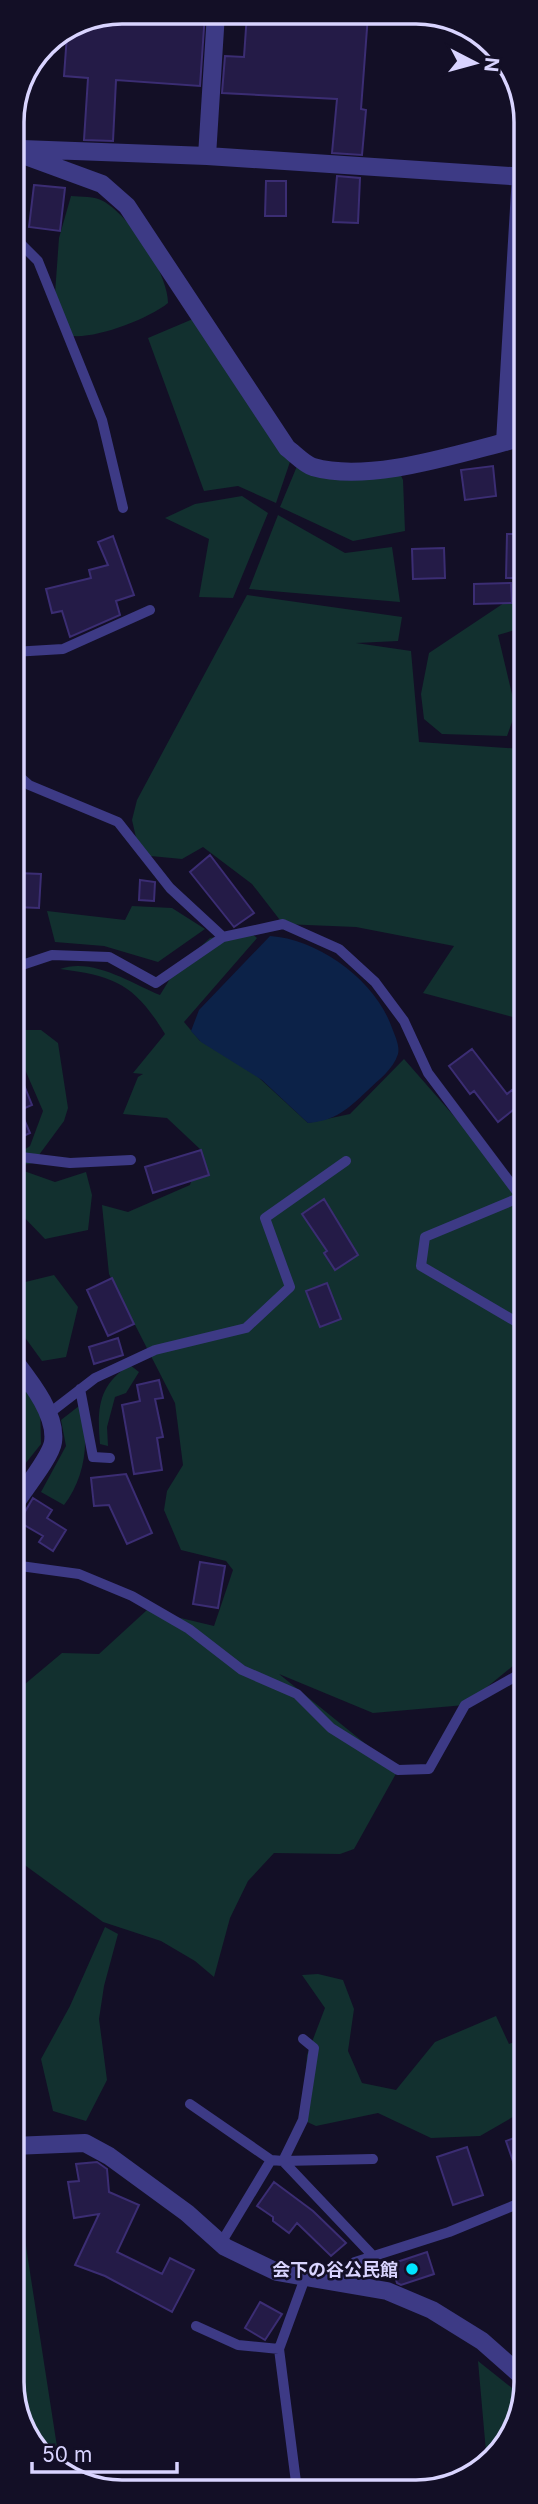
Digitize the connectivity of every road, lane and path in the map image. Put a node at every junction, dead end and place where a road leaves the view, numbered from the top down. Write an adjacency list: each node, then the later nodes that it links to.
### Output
1 (215, 25): 4 (street)
2 (25, 150): 4 (street)
3 (25, 155): 9 (street)
4 (207, 156): 5 (street)
5 (514, 176)
6 (25, 248): 10 (lane)
7 (514, 303): 9 (street)
8 (514, 440): 9 (street)
9 (505, 442)
10 (123, 508)
11 (150, 610): 12 (lane)
12 (25, 651)
13 (25, 782): 14 (lane)
14 (223, 937): 15 (lane); 19 (lane)
15 (25, 964)
16 (25, 1157): 17 (lane)
17 (131, 1160)
18 (346, 1161): 25 (lane)
19 (514, 1187)
20 (514, 1200): 21 (lane)
21 (513, 1320)
22 (25, 1374): 23 (street)
23 (31, 1382): 24 (lane); 26 (street)
24 (25, 1386)
25 (80, 1389): 26 (lane); 27 (lane)
26 (47, 1415): 28 (street)
27 (110, 1458)
28 (25, 1488)
29 (25, 1567): 30 (lane)
30 (513, 1678)
31 (303, 2039): 35 (lane)
32 (190, 2104): 35 (lane)
33 (25, 2146): 37 (street)
34 (373, 2159): 35 (lane)
35 (277, 2161): 37 (lane); 38 (lane)
36 (513, 2205): 38 (lane)
37 (221, 2244): 39 (street)
38 (374, 2257): 40 (lane)
39 (305, 2278): 40 (street); 42 (lane)
40 (328, 2282): 43 (street)
41 (196, 2326): 42 (lane)
42 (279, 2349): 44 (lane)
43 (513, 2368)
44 (296, 2480)

